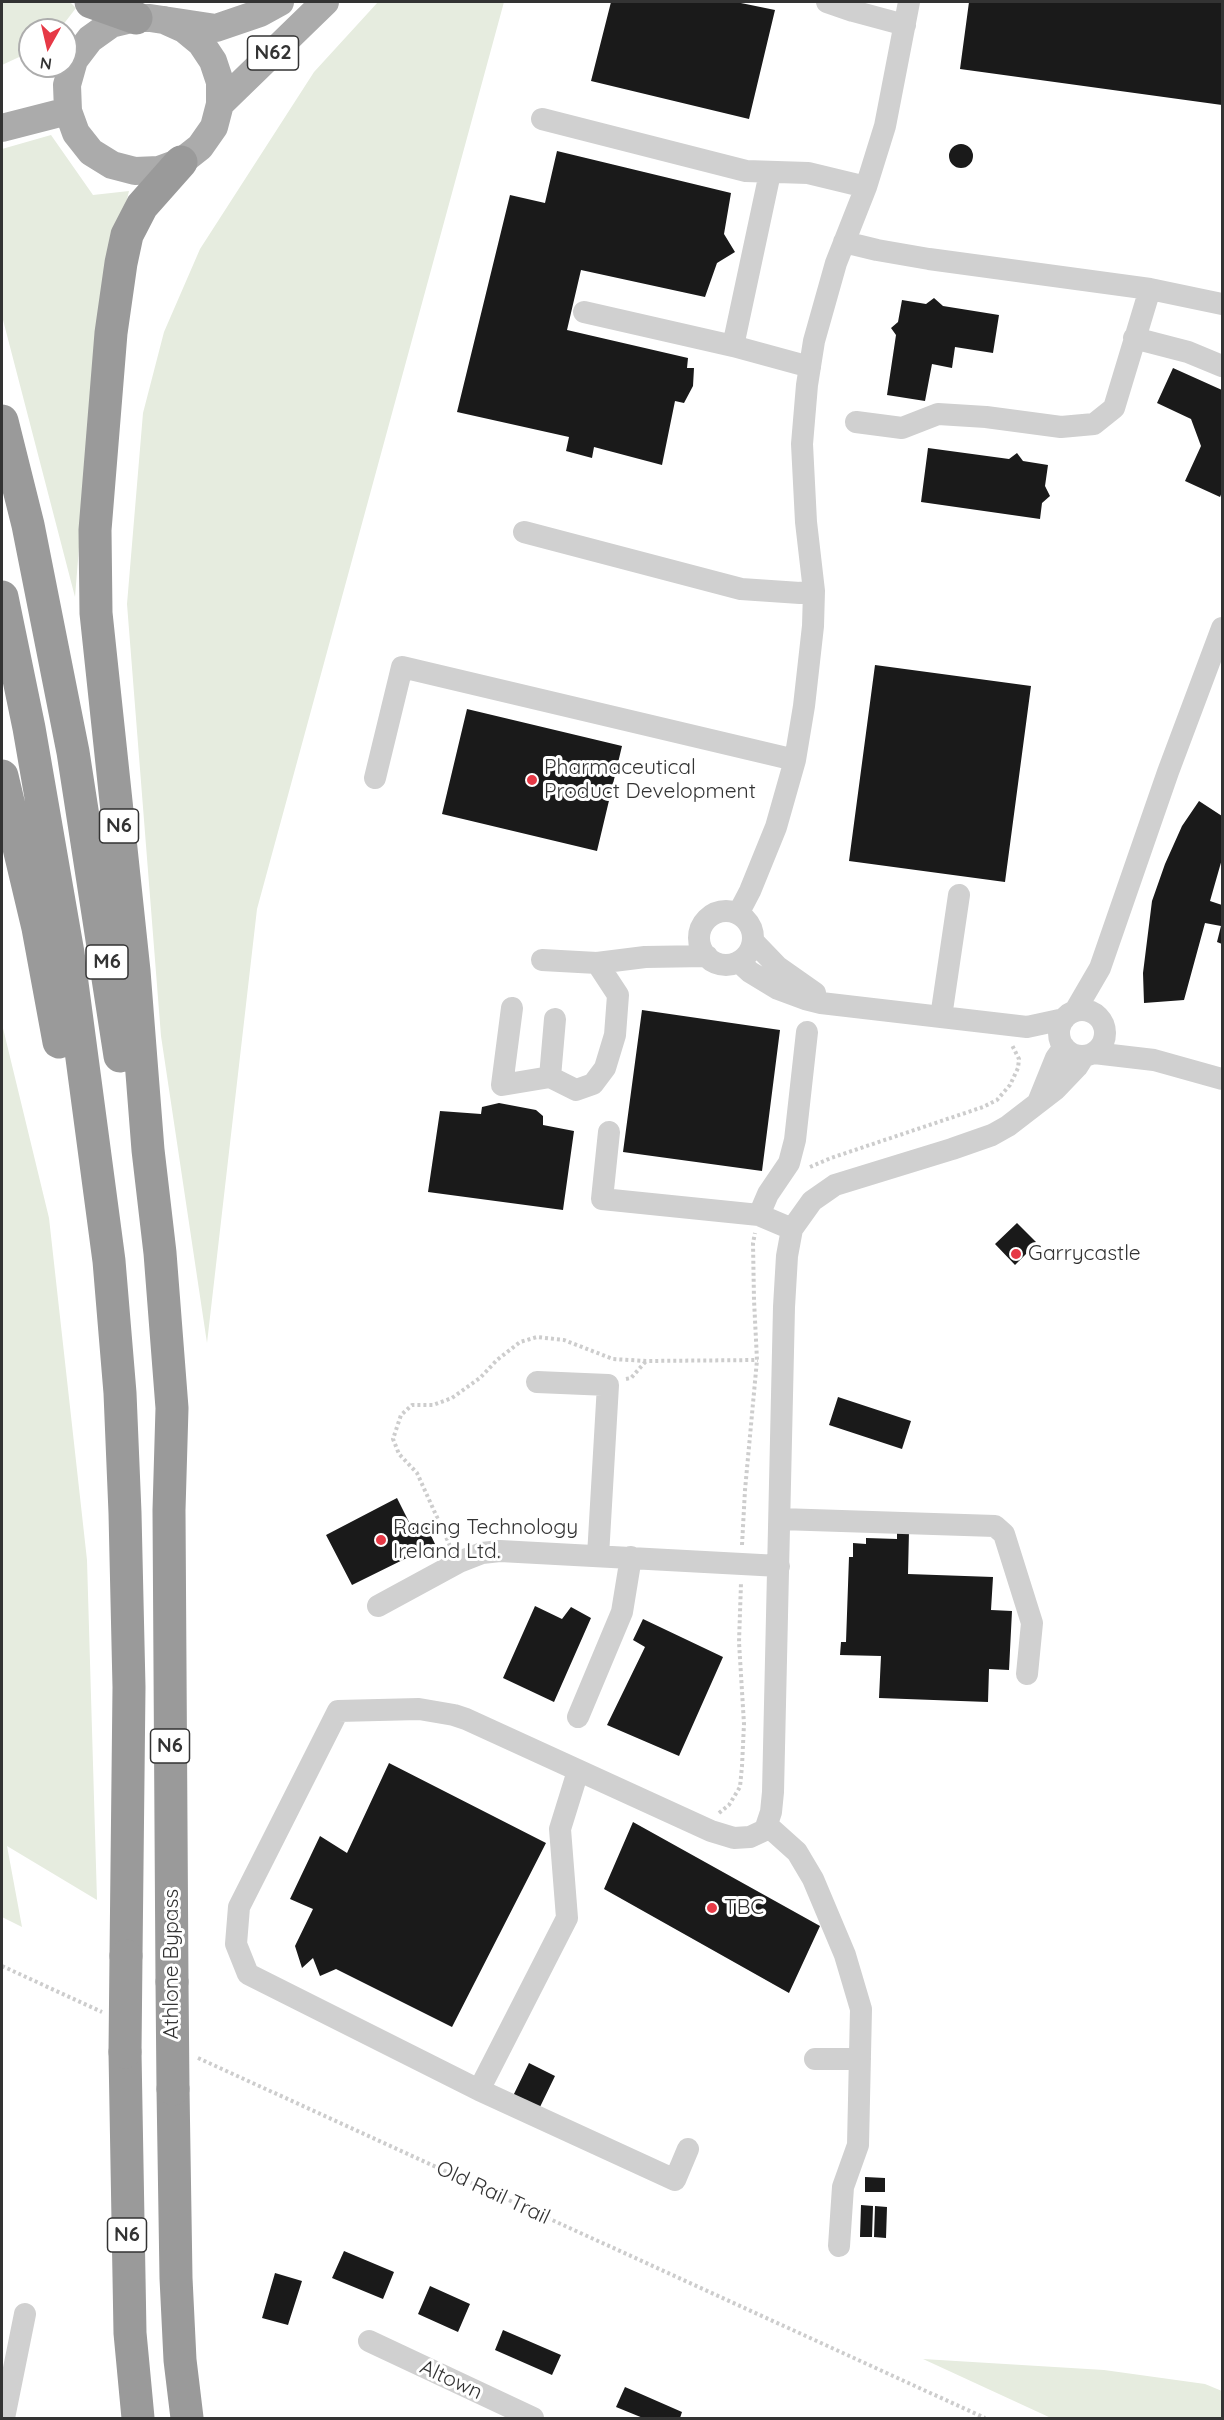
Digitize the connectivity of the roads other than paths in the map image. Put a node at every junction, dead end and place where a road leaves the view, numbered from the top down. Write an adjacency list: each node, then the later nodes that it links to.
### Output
1 (91, 2): 6 (highway)
2 (280, 2): 6 (main road, N62)
3 (325, 2): 8 (main road, N62)
4 (827, 2): 7 (street)
5 (909, 2): 7 (street)
6 (150, 19): 8 (main road, N62); 9 (main road, N62)
7 (905, 25): 14 (street)
8 (220, 104): 12 (main road, N62)
9 (68, 111): 11 (main road); 12 (main road, N62)
10 (542, 119): 13 (street)
11 (2, 128)
12 (181, 162): 58 (highway, N6)
13 (770, 173): 14 (street); 20 (street)
14 (866, 187): 15 (street)
15 (844, 242): 16 (street); 22 (street)
16 (1150, 289): 17 (street); 19 (street)
17 (1222, 304)
18 (584, 312): 20 (street)
19 (1134, 338): 21 (street); 24 (street)
20 (733, 346): 22 (street)
21 (1222, 366)
22 (810, 367): 26 (street)
23 (2, 421): 58 (highway, M6)
24 (856, 422)
25 (524, 532): 26 (street)
26 (814, 591): 29 (street)
27 (2, 597): 59 (highway, M6)
28 (1222, 628): 41 (street)
29 (795, 760): 31 (street); 33 (street)
30 (2, 776): 59 (highway, N6)
31 (375, 778)
32 (959, 895): 45 (street)
33 (738, 914): 34 (street); 35 (street)
34 (700, 931): 36 (street); 37 (street)
35 (753, 941): 39 (street); 42 (street)
36 (707, 956): 37 (street); 39 (street)
37 (645, 957): 40 (street)
38 (542, 960): 40 (street)
39 (739, 962): 42 (street)
40 (597, 963): 52 (street)
41 (1100, 968): 44 (street); 47 (street)
42 (835, 1003): 45 (street)
43 (512, 1008): 52 (street)
44 (1069, 1015): 47 (street); 48 (street); 50 (street)
45 (941, 1017): 48 (street)
46 (555, 1019): 52 (street)
47 (1102, 1024): 50 (street); 51 (street)
48 (1027, 1027): 50 (street)
49 (807, 1032): 55 (street)
50 (1076, 1050): 51 (street); 56 (street)
51 (1154, 1060): 53 (street)
52 (550, 1077)
53 (1222, 1079)
54 (609, 1132): 55 (street)
55 (759, 1215): 56 (street)
56 (792, 1229): 60 (street)
57 (537, 1383): 61 (street)
58 (169, 1510): 78 (highway, Athlone Bypass / N6, bridge)
59 (126, 1513): 77 (highway, N6, bridge)
60 (780, 1519): 63 (street); 65 (street)
61 (598, 1556): 62 (street); 64 (street)
62 (631, 1557): 63 (street); 66 (street)
63 (779, 1566): 68 (street)
64 (378, 1606)
65 (1027, 1674)
66 (578, 1717)
67 (578, 1771): 68 (street); 71 (street); 71 (street)
68 (768, 1826): 70 (street)
69 (815, 2059): 70 (street)
70 (860, 2059): 73 (street)
71 (479, 2090): 72 (street)
72 (688, 2149)
73 (838, 2246)
74 (25, 2314): 76 (street)
75 (369, 2341): 79 (street, Altown)
76 (4, 2418)
77 (138, 2418)
78 (187, 2418)
79 (533, 2418)

